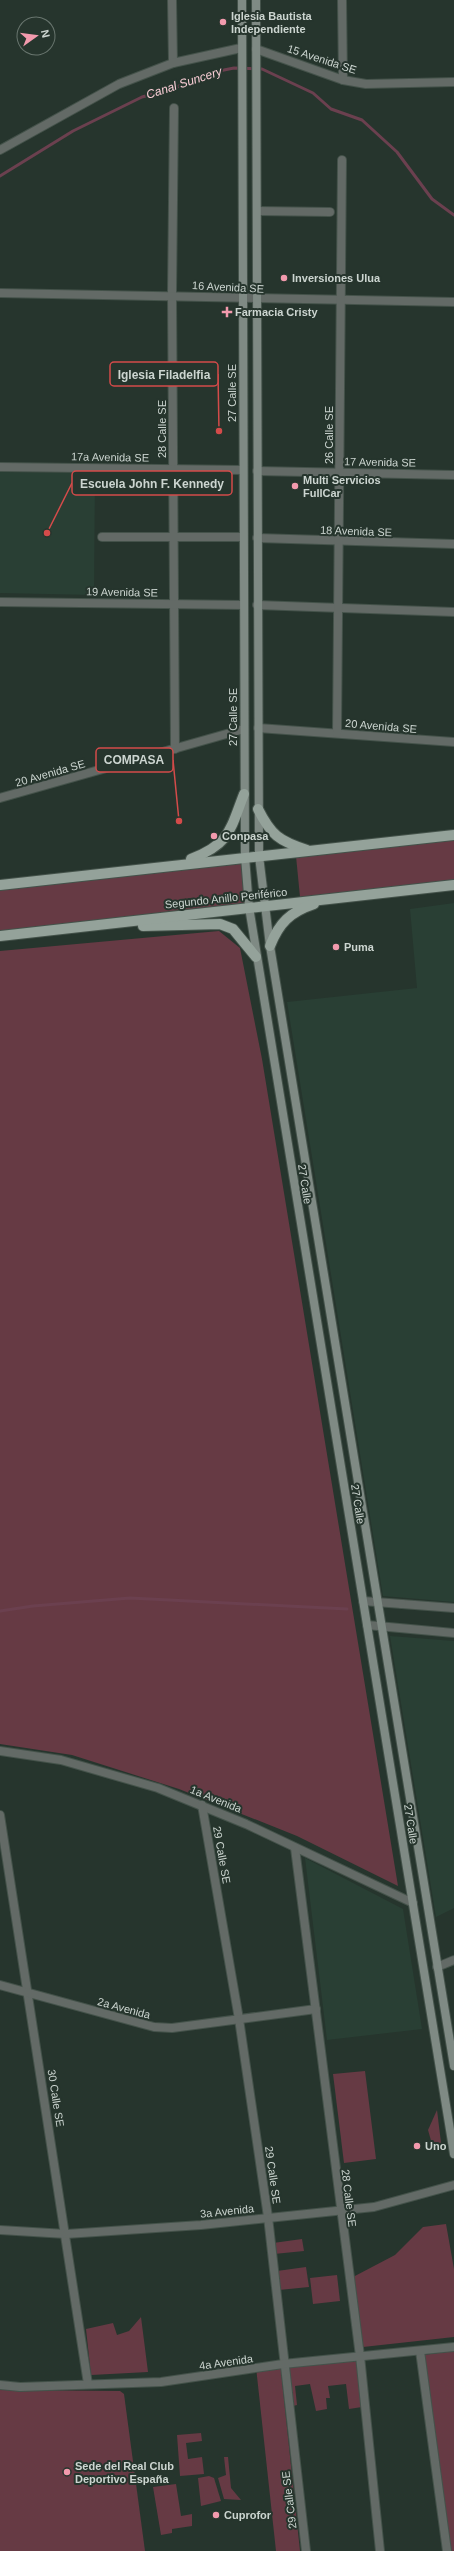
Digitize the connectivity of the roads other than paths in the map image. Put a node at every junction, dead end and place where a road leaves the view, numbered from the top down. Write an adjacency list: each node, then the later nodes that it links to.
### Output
1 (172, 0): 7 (street)
2 (242, 0): 5 (main road, 27 Calle SE)
3 (256, 0): 6 (main road)
4 (342, 0): 8 (street)
5 (241, 51): 7 (street); 17 (main road, 27 Calle SE)
6 (256, 52): 8 (street, 15 Avenida SE); 13 (main road)
7 (173, 63): 11 (street)
8 (343, 80): 9 (street, 15 Avenida SE)
9 (454, 82)
10 (174, 108): 16 (street, 28 Calle SE)
11 (0, 150)
12 (342, 160): 19 (street, 26 Calle SE)
13 (257, 211): 14 (street); 18 (main road)
14 (330, 212)
15 (0, 293): 16 (street, 16 Avenida SE)
16 (172, 295): 17 (street, 16 Avenida SE); 22 (street, 28 Calle SE)
17 (242, 296): 18 (street, 16 Avenida SE); 23 (main road, 27 Calle SE)
18 (257, 300): 19 (street, 16 Avenida SE); 24 (main road)
19 (341, 300): 20 (street, 16 Avenida SE); 25 (street, 26 Calle SE)
20 (454, 302)
21 (0, 467): 22 (street, 17a Avenida SE)
22 (173, 469): 23 (street, 17a Avenida SE); 28 (street, 28 Calle SE)
23 (243, 470): 29 (main road, 27 Calle SE)
24 (257, 471): 25 (street, 17 Avenida SE); 30 (main road)
25 (339, 472): 26 (street, 17 Avenida SE); 31 (street, 26 Calle SE)
26 (454, 474)
27 (102, 537): 28 (street)
28 (173, 537): 29 (street); 34 (street, 28 Calle SE)
29 (243, 537): 35 (main road, 27 Calle SE)
30 (257, 538): 31 (street, 18 Avenida SE); 36 (main road)
31 (339, 542): 32 (street, 18 Avenida SE); 37 (street, 26 Calle SE)
32 (454, 544)
33 (0, 602): 34 (street, 19 Avenida SE)
34 (173, 604): 35 (street, 19 Avenida SE); 43 (street, 28 Calle SE)
35 (244, 605): 40 (main road, 27 Calle SE)
36 (257, 605): 37 (street); 39 (main road)
37 (338, 609): 38 (street); 41 (street, 26 Calle SE)
38 (454, 612)
39 (258, 728): 41 (street, 20 Avenida SE); 46 (main road)
40 (244, 729): 43 (street, 20 Avenida SE); 44 (main road, 27 Calle SE)
41 (337, 733): 42 (street, 20 Avenida SE)
42 (454, 742)
43 (175, 749): 45 (street, 20 Avenida SE)
44 (244, 794): 50 (main road, 27 Calle SE); 51 (main road)
45 (0, 798)
46 (258, 809): 48 (main road); 49 (main road)
47 (454, 835): 48 (main road)
48 (310, 851): 49 (main road)
49 (259, 856): 50 (main road); 55 (main road, 27 Calle)
50 (245, 857): 51 (main road); 56 (main road, 27 Calle)
51 (178, 864): 53 (main road)
52 (454, 884): 54 (main road, Segundo Anillo Periférico)
53 (0, 885)
54 (330, 898): 55 (main road, Segundo Anillo Periférico); 59 (main road)
55 (264, 906): 56 (main road, Segundo Anillo Periférico); 59 (main road, 27 Calle)
56 (249, 907): 57 (main road, Segundo Anillo Periférico); 60 (main road, 27 Calle)
57 (103, 924): 58 (main road, Segundo Anillo Periférico); 60 (main road)
58 (0, 936)
59 (270, 946): 62 (main road, 27 Calle)
60 (256, 957): 61 (main road, 27 Calle)
61 (363, 1601): 62 (street); 64 (main road, 27 Calle)
62 (378, 1602): 63 (street); 65 (main road, 27 Calle)
63 (454, 1608)
64 (367, 1625): 65 (street); 71 (main road, 27 Calle)
65 (382, 1626): 66 (street); 73 (main road, 27 Calle)
66 (454, 1633)
67 (0, 1751): 68 (street, 1a Avenida)
68 (202, 1805): 70 (street, 1a Avenida); 77 (street, 29 Calle SE)
69 (0, 1815): 75 (street, 30 Calle SE)
70 (295, 1848): 71 (street, 1a Avenida); 76 (street, 28 Calle SE)
71 (412, 1902): 79 (main road, 27 Calle)
72 (454, 1960): 73 (street)
73 (437, 1968): 78 (main road, 27 Calle)
74 (0, 1985): 75 (street, 2a Avenida)
75 (29, 1994): 77 (street, 2a Avenida); 84 (street, 30 Calle SE)
76 (316, 2009): 77 (street, 2a Avenida); 81 (street, 28 Calle SE)
77 (239, 2019): 82 (street, 29 Calle SE)
78 (454, 2066)
79 (454, 2154)
80 (454, 2185): 81 (street, 3a Avenida)
81 (340, 2210): 82 (street, 3a Avenida); 87 (street, 28 Calle SE)
82 (268, 2217): 84 (street, 3a Avenida); 88 (street, 29 Calle SE)
83 (0, 2230): 84 (street, 3a Avenida)
84 (66, 2234): 89 (street, 30 Calle SE)
85 (454, 2347): 86 (street, 4a Avenida)
86 (420, 2351): 87 (street, 4a Avenida); 93 (street)
87 (360, 2356): 88 (street, 4a Avenida); 92 (street, 28 Calle SE)
88 (283, 2364): 89 (street, 4a Avenida); 91 (street, 29 Calle SE)
89 (88, 2384): 90 (street, 4a Avenida)
90 (0, 2386)
91 (306, 2551)
92 (380, 2551)
93 (447, 2551)

